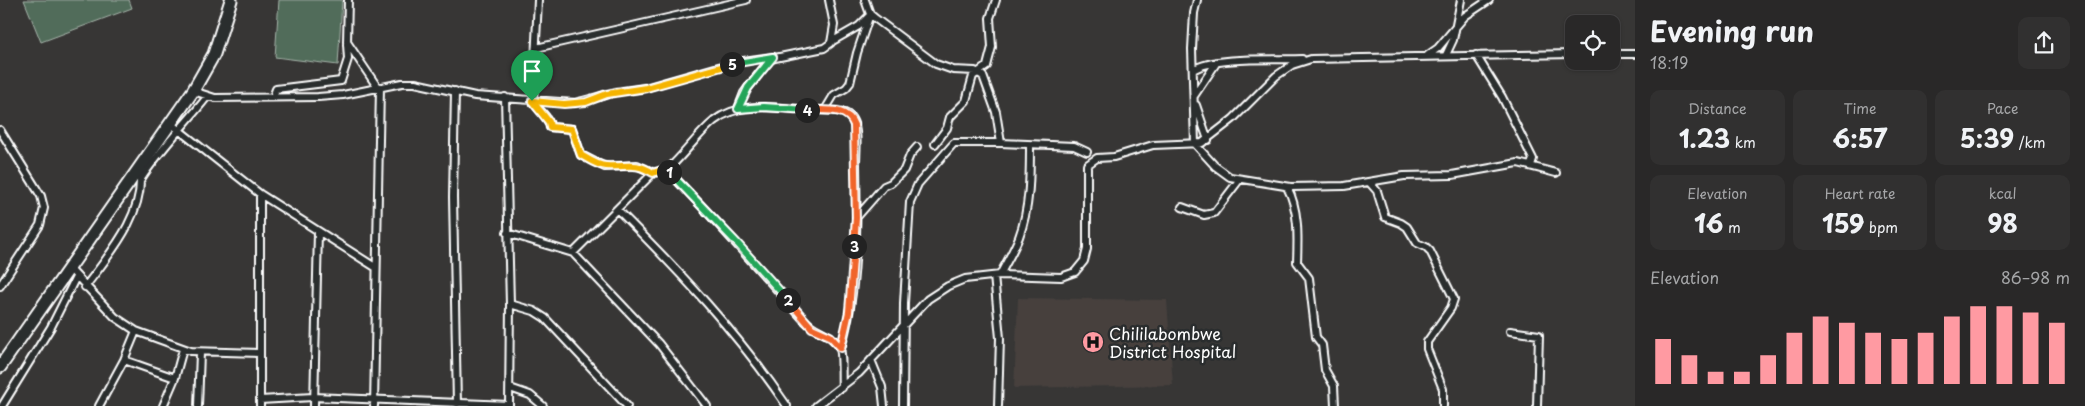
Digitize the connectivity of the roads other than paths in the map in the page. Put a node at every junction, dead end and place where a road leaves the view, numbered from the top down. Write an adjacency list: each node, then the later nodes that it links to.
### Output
1 (232, 0): 28 (highway)
2 (348, 0): 13 (street)
3 (538, 0): 15 (street)
4 (746, 0): 15 (street)
5 (829, 0): 14 (street)
6 (865, 0): 11 (street)
7 (996, 0): 26 (street)
8 (1198, 0): 25 (street)
9 (1461, 0): 12 (street)
10 (1489, 0): 12 (street)
11 (870, 14): 14 (street); 26 (street); 36 (street)
12 (1454, 30): 20 (street); 21 (street)
13 (347, 42): 27 (street); 31 (street)
14 (830, 43): 22 (street)
15 (536, 48): 34 (street)
16 (1565, 54): 19 (street)
17 (1620, 54): 18 (street)
18 (1635, 54)
19 (1476, 55): 21 (street); 47 (street)
20 (1427, 56): 21 (street); 23 (street)
21 (1446, 56)
22 (773, 57): 34 (street); 35 (street)
23 (1311, 59): 24 (street); 40 (street)
24 (1217, 62): 25 (street); 33 (street)
25 (1194, 70): 33 (street)
26 (979, 73): 41 (street); 42 (street)
27 (380, 87): 29 (street); 31 (street); 62 (street)
28 (193, 91): 30 (street); 37 (highway)
29 (455, 91): 32 (street); 84 (street)
30 (207, 97): 31 (street); 39 (street)
31 (273, 97)
32 (505, 97): 34 (street); 60 (street)
33 (1194, 97): 40 (street); 43 (street)
34 (532, 101): 50 (street)
35 (738, 109): 36 (street); 48 (street)
36 (825, 110): 58 (street)
37 (170, 123): 39 (street); 49 (highway)
38 (0, 130): 65 (street)
39 (180, 131): 49 (street); 55 (street)
40 (1208, 140): 43 (street)
41 (1001, 143): 44 (street); 68 (street)
42 (935, 144)
43 (1195, 144): 52 (street); 64 (street)
44 (1030, 145): 46 (street); 64 (street)
45 (917, 147): 58 (street)
46 (1087, 152)
47 (1531, 165): 51 (street); 53 (street)
48 (667, 170): 50 (street); 71 (street)
49 (140, 173): 63 (highway); 66 (street)
50 (653, 173): 57 (street)
51 (1556, 173)
52 (1240, 179): 54 (street); 56 (street)
53 (1369, 182): 54 (street); 100 (street)
54 (1287, 187): 99 (street)
55 (260, 194): 59 (street); 74 (street)
56 (1182, 207)
57 (617, 208): 61 (street); 94 (street)
58 (856, 218): 71 (street)
59 (318, 232): 62 (street); 81 (street)
60 (507, 232): 61 (street); 67 (street)
61 (573, 253): 93 (street)
62 (375, 267): 83 (street)
63 (72, 273): 66 (street); 77 (highway); 85 (street)
64 (997, 275): 68 (street); 98 (street)
65 (0, 286)
66 (85, 287): 69 (street)
67 (510, 304): 79 (street); 92 (street)
68 (904, 327): 76 (street); 97 (street)
69 (136, 331): 72 (street); 75 (street)
70 (1510, 331): 101 (street)
71 (841, 348): 80 (street)
72 (183, 349): 73 (street); 78 (street)
73 (200, 353): 74 (street); 88 (street)
74 (260, 353): 82 (street)
75 (124, 360): 78 (street); 86 (street)
76 (871, 360): 80 (street); 96 (street)
77 (0, 367)
78 (175, 378): 87 (street)
79 (510, 388): 90 (street); 91 (street)
80 (842, 388): 95 (street)
81 (314, 398): 82 (street); 83 (street); 89 (street)
82 (260, 403)
83 (374, 403): 84 (street)
84 (456, 404): 90 (street)
85 (2, 406)
86 (99, 406)
87 (163, 406)
88 (198, 406)
89 (314, 406)
90 (509, 406)
91 (544, 406)
92 (627, 406)
93 (707, 406)
94 (788, 406)
95 (816, 406)
96 (884, 406)
97 (903, 406)
98 (998, 406)
99 (1335, 406)
100 (1444, 406)
101 (1537, 406)

